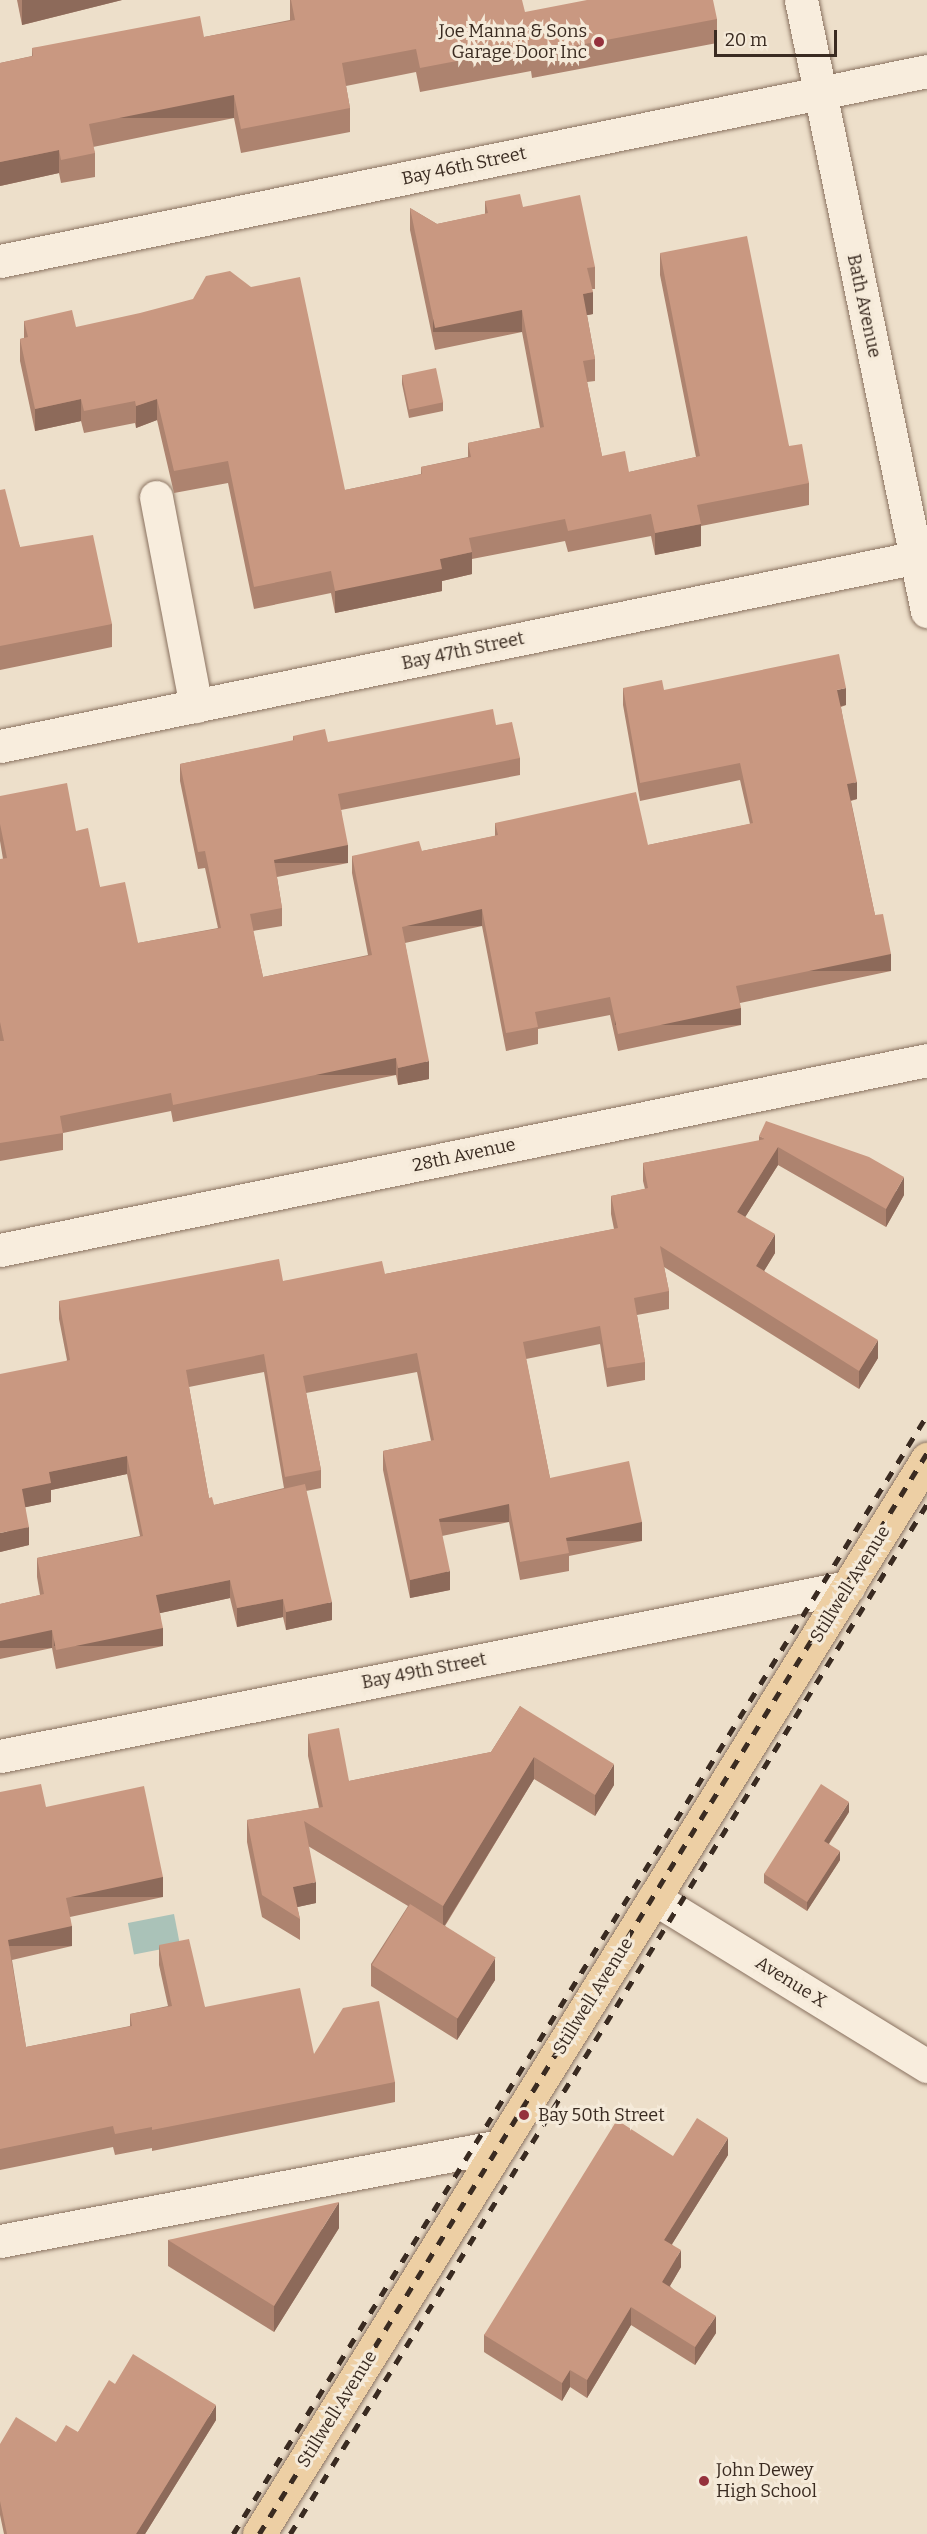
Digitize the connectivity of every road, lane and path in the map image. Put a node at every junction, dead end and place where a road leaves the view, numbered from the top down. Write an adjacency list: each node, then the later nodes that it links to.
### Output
1 (801, 0): 3 (street, Bath Avenue)
2 (927, 71): 3 (street, Bay 46th Street)
3 (820, 93): 4 (street, Bay 46th Street); 6 (street, Bath Avenue)
4 (0, 261)
5 (156, 497): 8 (street)
6 (921, 557): 7 (street, Bath Avenue); 8 (street, Bay 47th Street)
7 (927, 611)
8 (195, 706): 9 (street, Bay 47th Street)
9 (0, 746)
10 (927, 1060): 11 (street, 28th Avenue)
11 (0, 1250)
12 (927, 1459): 13 (main road, Stillwell Avenue)
13 (848, 1587): 14 (street, Bay 49th Street); 15 (main road, Stillwell Avenue)
14 (0, 1756)
15 (654, 1898): 16 (street, Avenue X); 17 (main road, Stillwell Avenue)
16 (927, 2066)
17 (500, 2146): 18 (street); 19 (main road, Stillwell Avenue)
18 (0, 2241)
19 (259, 2534)

